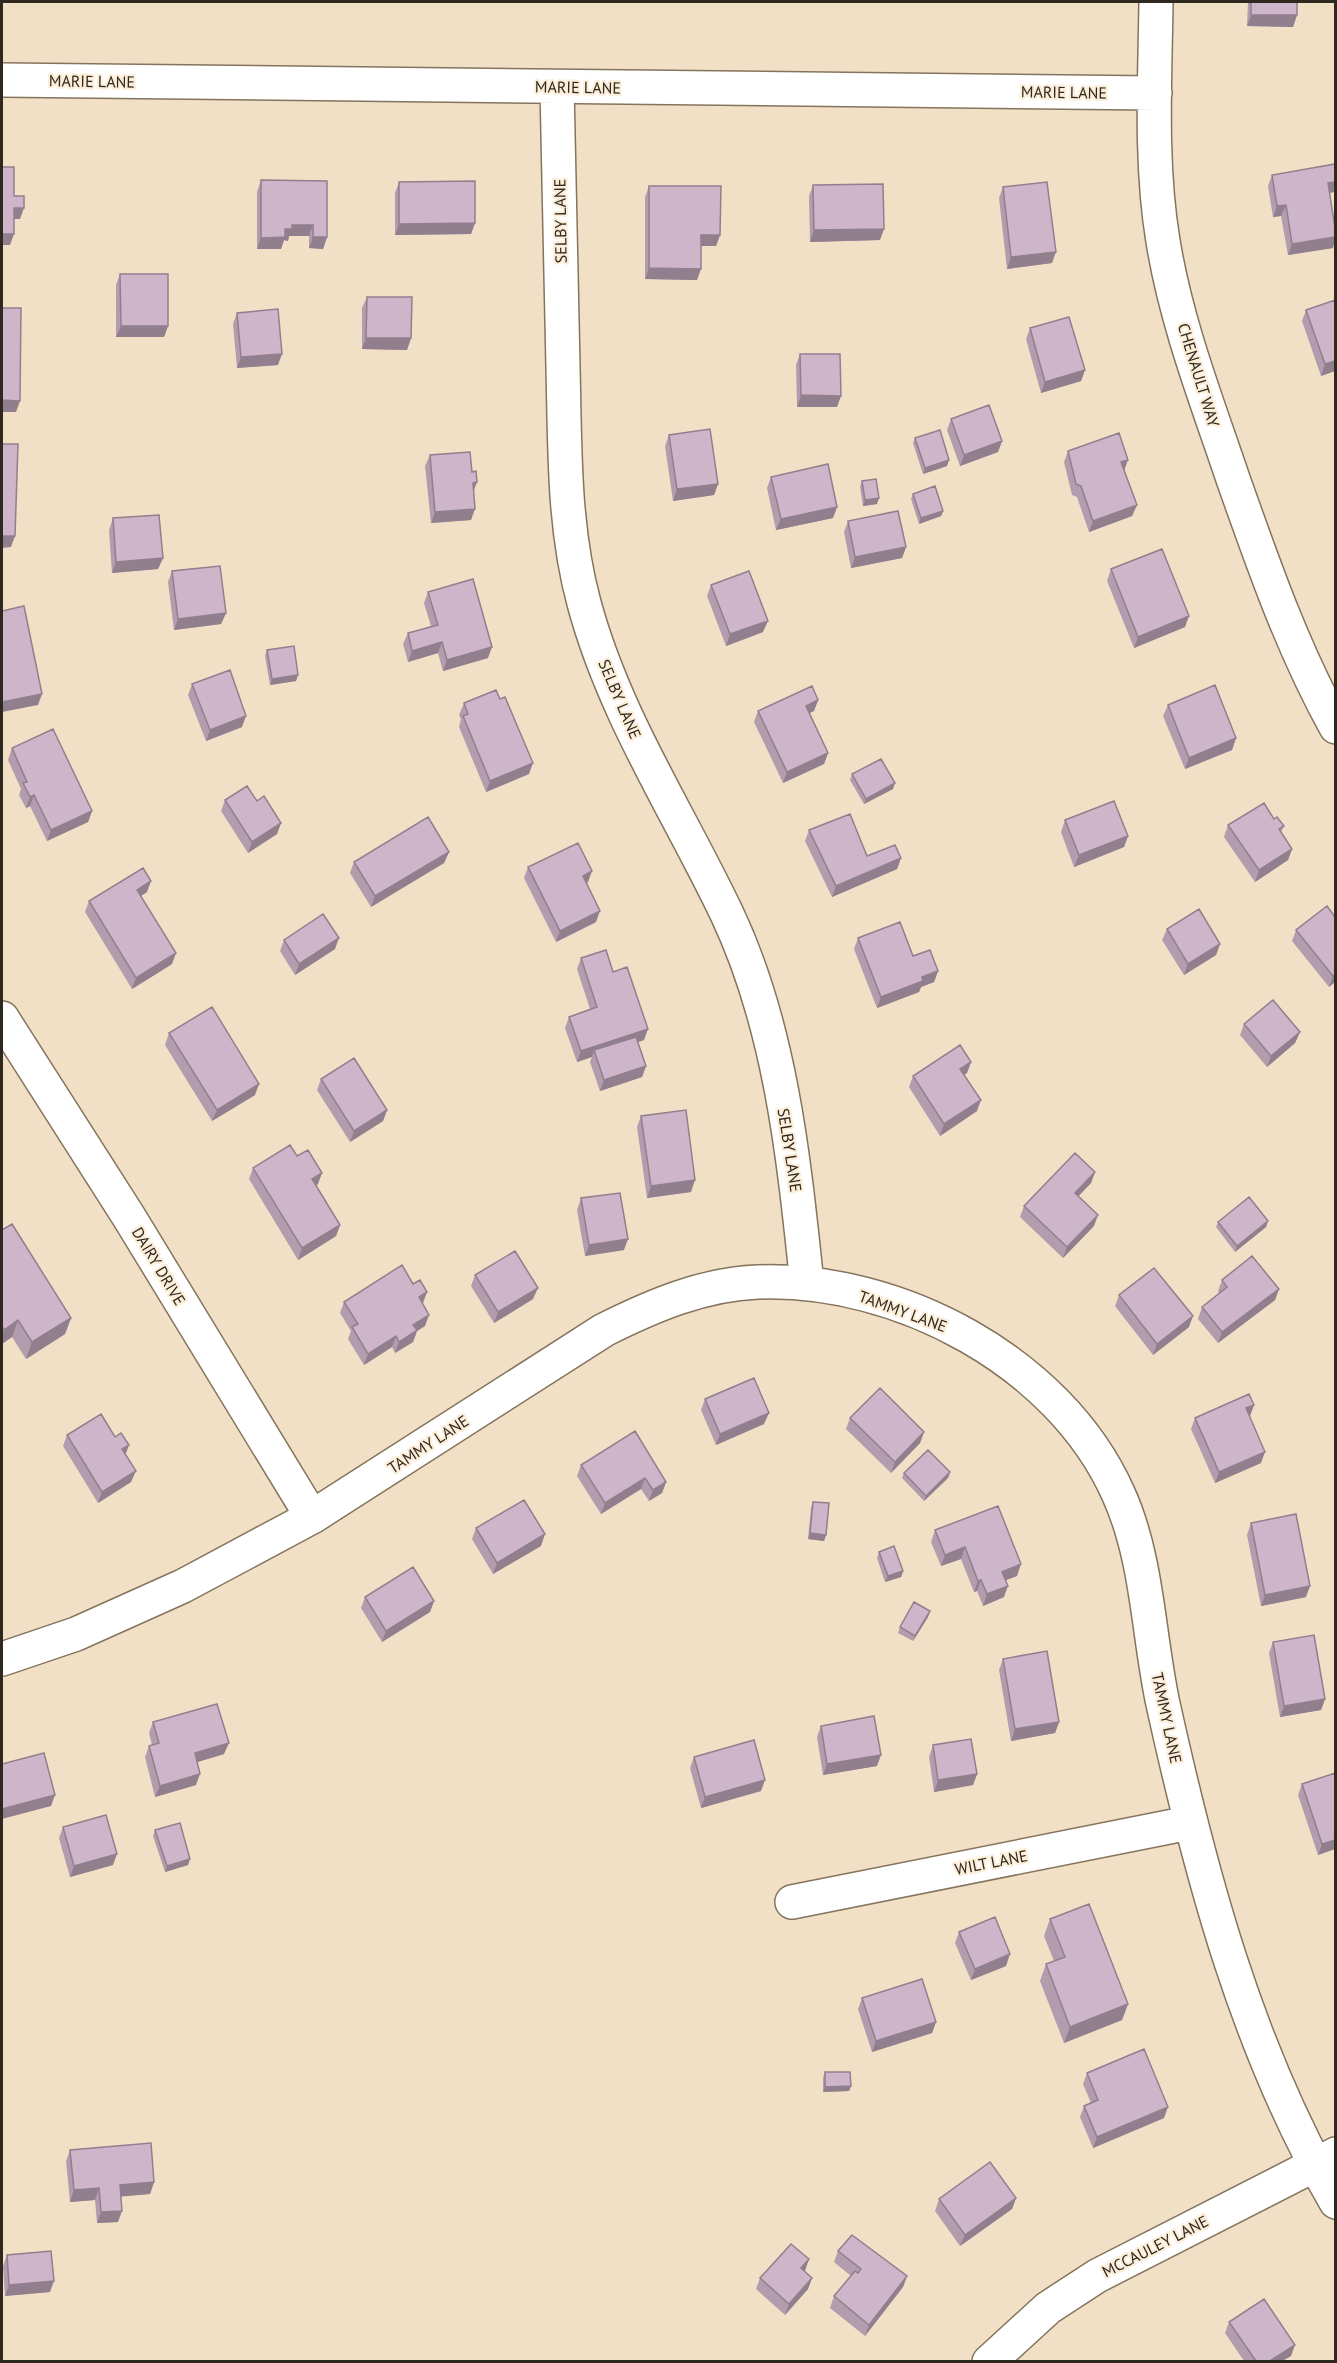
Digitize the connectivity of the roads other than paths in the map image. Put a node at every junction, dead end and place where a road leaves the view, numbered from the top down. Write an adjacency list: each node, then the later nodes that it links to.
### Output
1 (1156, 2): 4 (street, CHENAULT WAY)
2 (2, 80): 3 (street, MARIE LANE)
3 (557, 87): 4 (street, MARIE LANE); 7 (street, SELBY LANE)
4 (1155, 93): 5 (street, CHENAULT WAY)
5 (1335, 727)
6 (2, 1018): 8 (street, DAIRY DRIVE)
7 (807, 1284): 8 (street, TAMMY LANE); 10 (street, TAMMY LANE)
8 (312, 1517): 9 (street, TAMMY LANE)
9 (2, 1659)
10 (1189, 1823): 11 (street, WILT LANE); 12 (street, TAMMY LANE)
11 (792, 1902)
12 (1325, 2159): 13 (street, TAMMY LANE); 14 (street, MCCAULEY LANE)
13 (1335, 2202)
14 (989, 2361)

